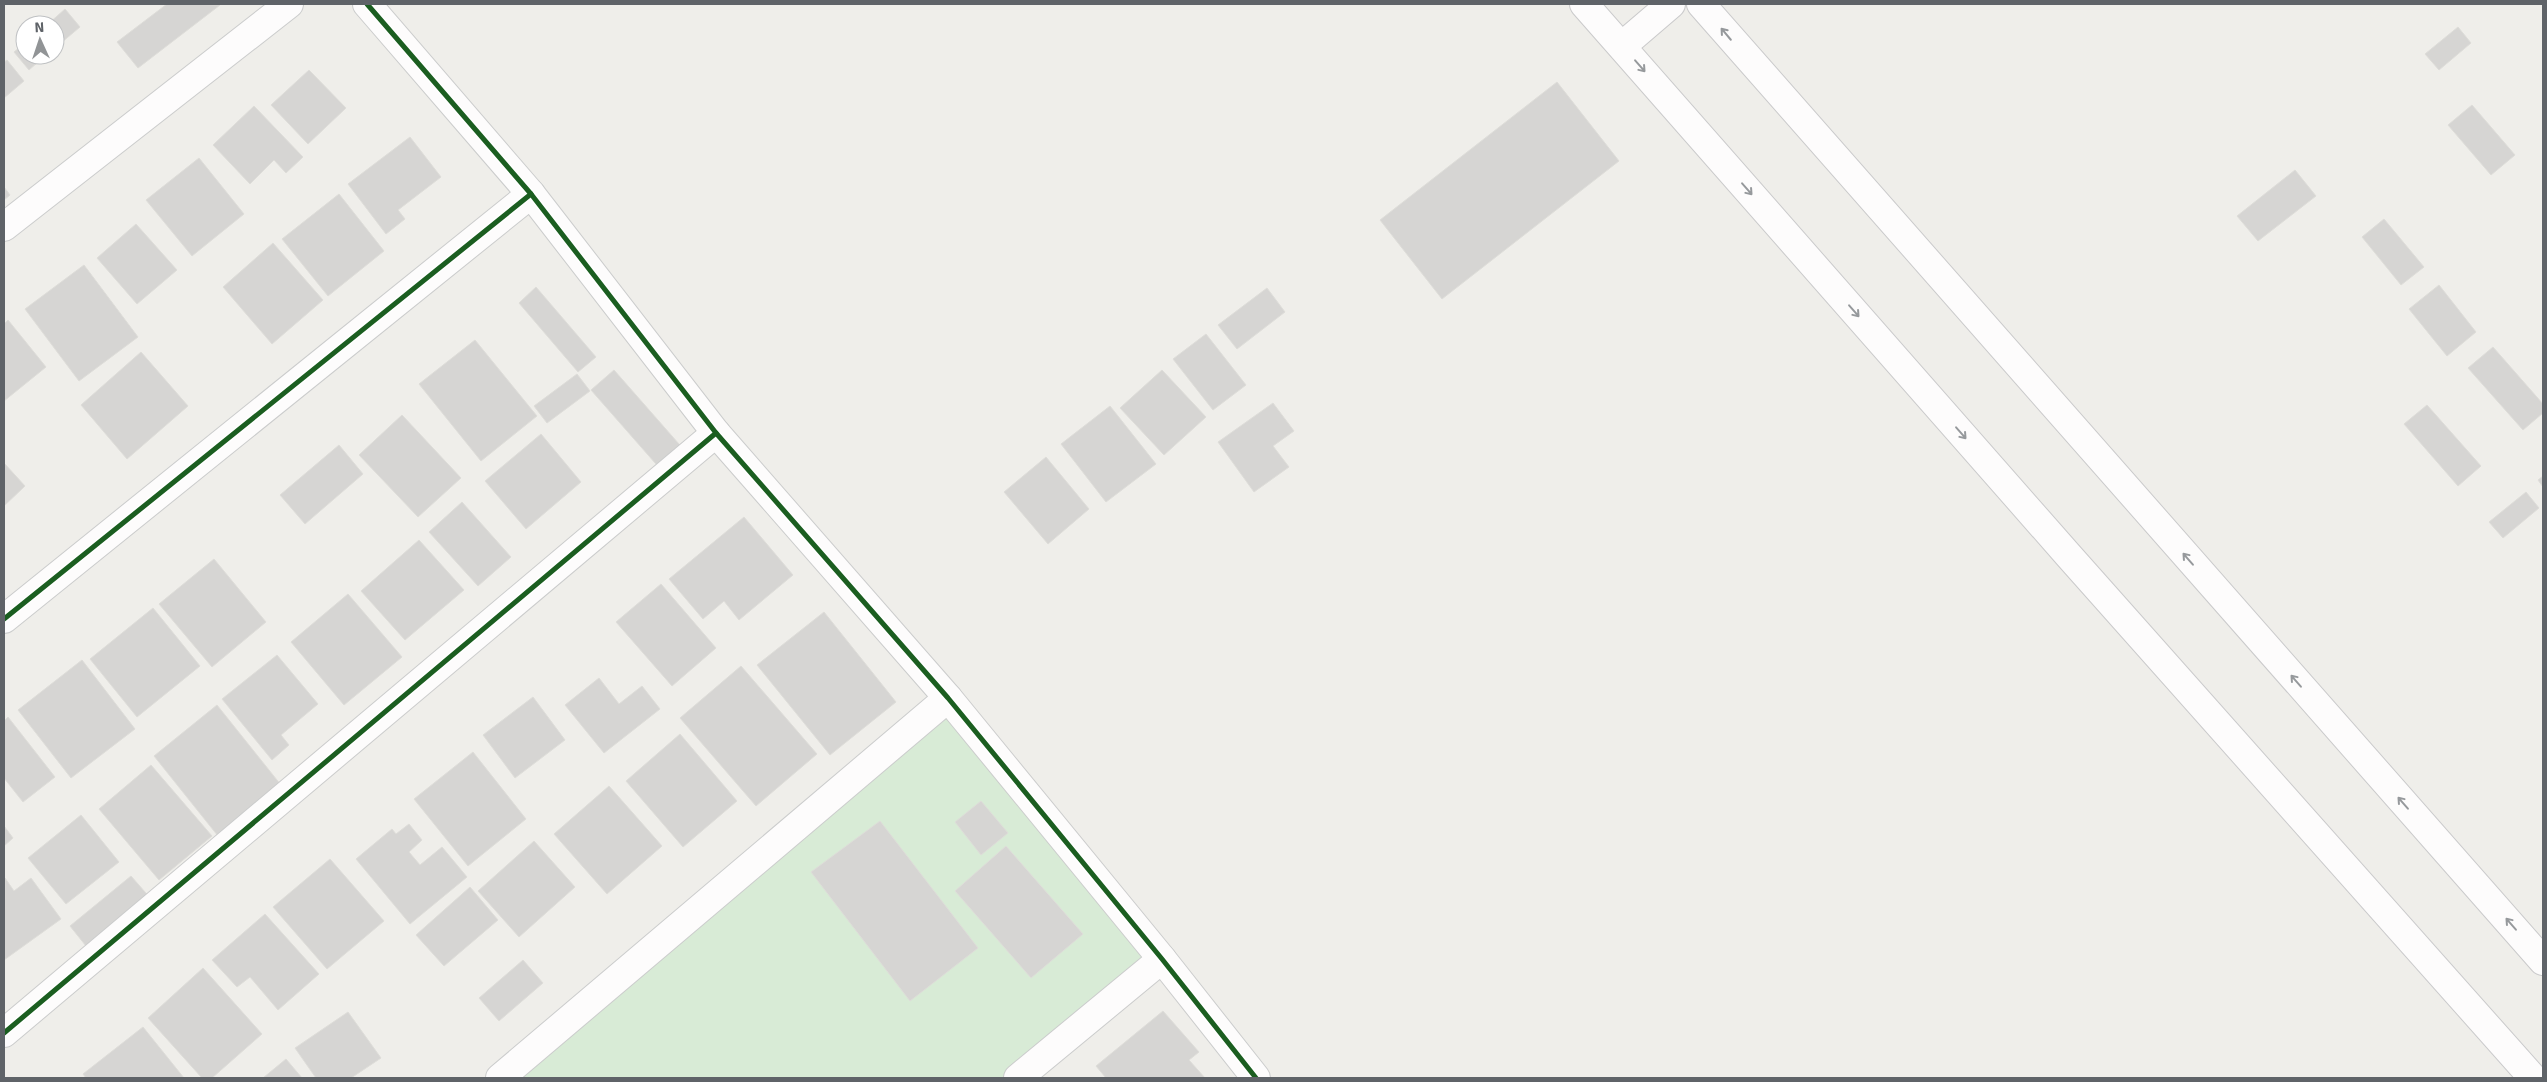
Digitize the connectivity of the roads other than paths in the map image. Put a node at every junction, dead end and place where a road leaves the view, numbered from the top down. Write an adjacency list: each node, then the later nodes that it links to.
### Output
1 (289, 4): 8 (street)
2 (366, 4): 7 (street)
3 (1584, 4): 6 (street)
4 (1671, 4): 6 (street)
5 (1701, 4): 13 (street, one-way to 5)
6 (1622, 46): 18 (street, one-way to 18)
7 (531, 194): 9 (street); 10 (street)
8 (4, 228)
9 (716, 433): 11 (street); 14 (street)
10 (4, 619)
11 (948, 698): 12 (street); 15 (street)
12 (1162, 960): 16 (street); 17 (street)
13 (2543, 961)
14 (4, 1033)
15 (500, 1078)
16 (1018, 1078)
17 (1256, 1078)
18 (2533, 1078)

